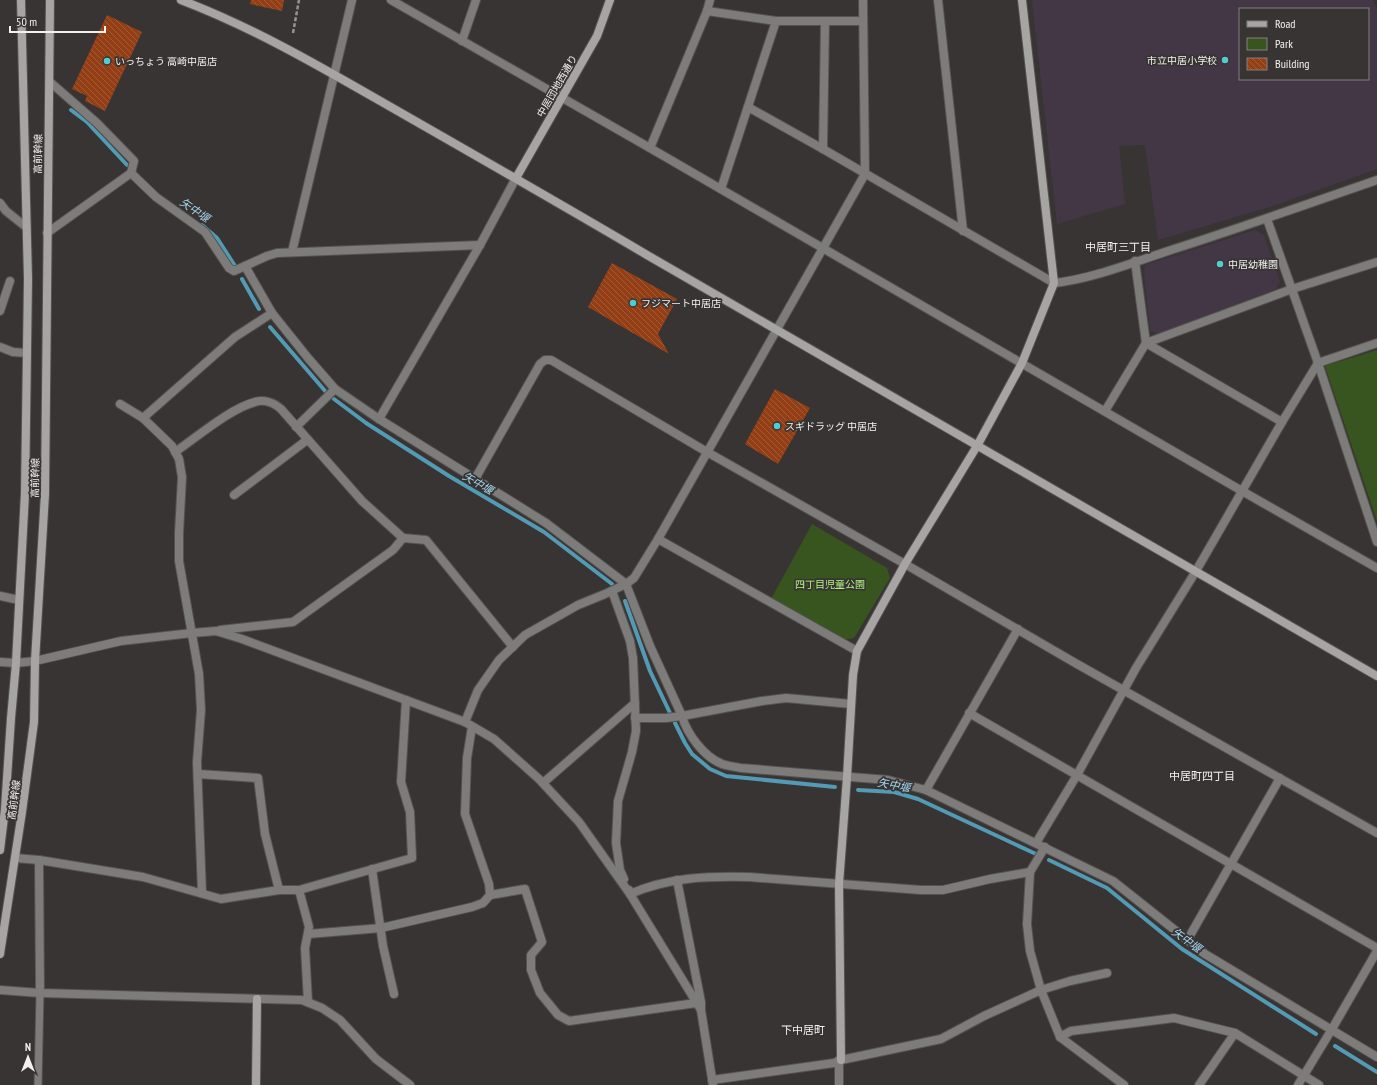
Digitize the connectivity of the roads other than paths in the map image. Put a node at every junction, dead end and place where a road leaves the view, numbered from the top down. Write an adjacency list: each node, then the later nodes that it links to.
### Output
1 (21, 0): 30 (street, 高前幹線)
2 (50, 0): 18 (street, 高前幹線)
3 (181, 0): 17 (street)
4 (352, 0): 17 (street)
5 (391, 0): 16 (street)
6 (476, 0): 16 (street)
7 (610, 0): 19 (street, 中居団地西通り)
8 (710, 0): 12 (street)
9 (862, 0): 14 (street)
10 (938, 0): 31 (street)
11 (1022, 0): 40 (street)
12 (707, 11): 13 (street); 21 (street)
13 (776, 21): 15 (street); 20 (street)
14 (862, 21): 15 (street); 24 (street)
15 (825, 22): 22 (street)
16 (462, 41): 19 (street)
17 (334, 74): 25 (street); 35 (street)
18 (50, 82): 23 (street); 32 (street, 高前幹線)
19 (562, 98): 21 (street); 25 (street, 中居団地西通り)
20 (748, 107): 22 (street); 27 (street)
21 (650, 148): 27 (street)
22 (823, 149): 24 (street)
23 (132, 173): 32 (street); 38 (street)
24 (865, 174): 31 (street); 34 (street)
25 (516, 178): 33 (street); 44 (street)
26 (1377, 180): 29 (street)
27 (721, 188): 34 (street)
28 (0, 203): 30 (street)
29 (1267, 219): 36 (street); 41 (street)
30 (26, 227): 48 (street, 高前幹線)
31 (963, 230): 40 (street)
32 (47, 233): 80 (street, 高前幹線)
33 (480, 245): 35 (street); 55 (street)
34 (823, 247): 44 (street); 49 (street)
35 (292, 252): 38 (street)
36 (1135, 261): 40 (street); 45 (street)
37 (1377, 262): 41 (street)
38 (245, 266): 43 (street)
39 (10, 281): 42 (street)
40 (1054, 283): 49 (street)
41 (1292, 289): 45 (street); 50 (street)
42 (0, 311)
43 (272, 313): 51 (street); 54 (street)
44 (776, 330): 59 (street); 61 (street)
45 (1146, 343): 53 (street); 56 (street)
46 (1377, 343): 50 (street)
47 (0, 347): 48 (street)
48 (27, 353): 74 (street, 高前幹線)
49 (1022, 363): 53 (street); 59 (street)
50 (1318, 363): 56 (street); 67 (street)
51 (335, 389): 55 (street); 57 (street)
52 (120, 404): 54 (street)
53 (1105, 411): 63 (street)
54 (143, 418): 60 (street)
55 (378, 419): 62 (street)
56 (1282, 422): 63 (street)
57 (296, 427): 58 (street); 60 (street)
58 (307, 440): 64 (street); 65 (street)
59 (977, 446): 68 (street); 70 (street)
60 (175, 452): 77 (street)
61 (707, 452): 62 (street); 66 (street); 68 (street)
62 (475, 479): 71 (street)
63 (1242, 491): 69 (street); 70 (street)
64 (234, 496)
65 (403, 538): 76 (street); 78 (street)
66 (658, 538): 71 (street); 79 (street)
67 (1377, 542)
68 (905, 564): 75 (street); 79 (street)
69 (1377, 568)
70 (1196, 571): 83 (street); 84 (street)
71 (626, 584): 72 (street); 89 (street)
72 (612, 591): 78 (street); 86 (street)
73 (0, 596): 74 (street)
74 (19, 600): 82 (street, 高前幹線)
75 (1018, 629): 84 (street); 88 (street)
76 (216, 631): 77 (street); 85 (street)
77 (192, 633): 80 (street); 93 (street)
78 (512, 647): 91 (street)
79 (857, 651): 87 (street)
80 (35, 661): 82 (street); 103 (street, 高前幹線)
81 (0, 662): 82 (street)
82 (16, 663): 102 (street, 高前幹線)
83 (1377, 676)
84 (1123, 690): 94 (street); 96 (street)
85 (406, 700): 91 (street); 106 (street)
86 (635, 703): 90 (street); 97 (street)
87 (851, 704): 89 (street); 95 (street)
88 (969, 713): 94 (street); 98 (street)
89 (682, 716): 90 (street); 95 (street)
90 (635, 718): 113 (street)
91 (465, 722): 92 (street)
92 (472, 727): 97 (street); 114 (street)
93 (198, 774): 110 (street); 112 (street)
94 (1077, 775): 100 (street); 105 (street)
95 (847, 777): 98 (street); 109 (street)
96 (1280, 778): 99 (street); 105 (street)
97 (543, 783): 113 (street)
98 (926, 790): 100 (street)
99 (1377, 833)
100 (1036, 843): 101 (street)
101 (1045, 847): 107 (street); 117 (street)
102 (0, 850)
103 (15, 858): 104 (street); 120 (street, 高前幹線)
104 (39, 860): 112 (street); 124 (street)
105 (1232, 864): 117 (street); 118 (street)
106 (372, 869): 111 (street); 115 (street)
107 (1030, 872): 109 (street); 123 (street)
108 (677, 880): 109 (street); 113 (street); 128 (street)
109 (839, 884): 133 (street)
110 (279, 890): 111 (street); 112 (street)
111 (299, 890): 116 (street)
112 (202, 893)
113 (630, 894): 128 (street)
114 (490, 895): 115 (street); 128 (street)
115 (381, 928): 116 (street); 125 (street)
116 (308, 934): 127 (street)
117 (1188, 939): 129 (street)
118 (1377, 948)
119 (1377, 951): 129 (street)
120 (0, 954)
121 (1107, 974): 123 (street)
122 (0, 990): 124 (street)
123 (1041, 990): 131 (street); 133 (street)
124 (40, 993): 126 (street); 136 (lane)
125 (394, 994)
126 (257, 999): 127 (street); 137 (street)
127 (308, 1002): 138 (street)
128 (698, 1007): 135 (street)
129 (1332, 1029): 132 (street); 134 (street)
130 (1235, 1033): 131 (street); 134 (street); 141 (street)
131 (1060, 1037): 140 (street)
132 (1377, 1057)
133 (840, 1060): 135 (street); 139 (street)
134 (1304, 1075): 142 (street); 143 (street)
135 (713, 1082)
136 (38, 1085)
137 (256, 1085)
138 (410, 1085)
139 (839, 1085)
140 (1124, 1085)
141 (1200, 1085)
142 (1298, 1085)
143 (1319, 1085)

